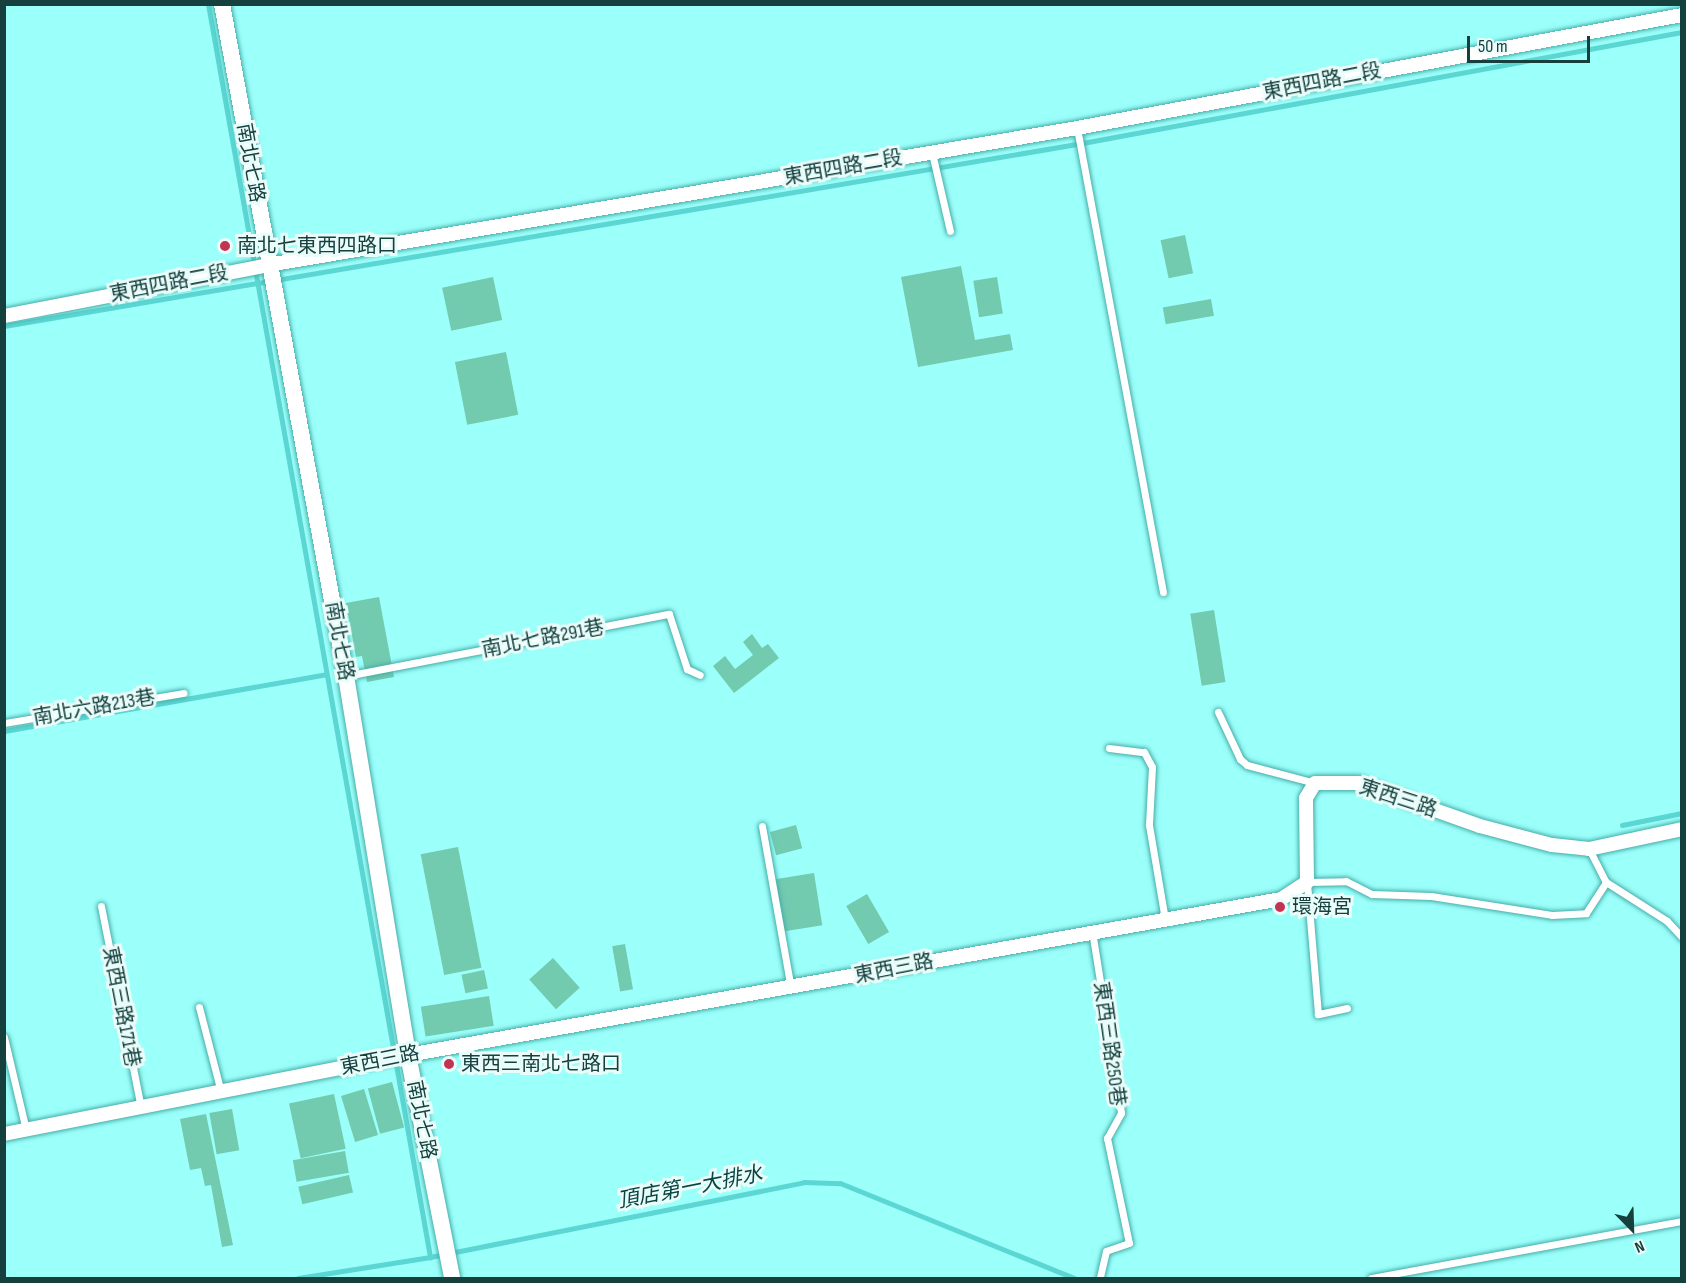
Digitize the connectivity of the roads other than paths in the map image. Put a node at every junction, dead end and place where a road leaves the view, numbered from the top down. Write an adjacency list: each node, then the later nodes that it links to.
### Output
1 (222, 4): 6 (street, 南北七路)
2 (1682, 15): 3 (street, 東西四路二段)
3 (1077, 128): 4 (street, 東西四路二段); 8 (lane)
4 (932, 153): 5 (lane); 6 (street, 東西四路二段)
5 (950, 231)
6 (268, 265): 7 (street, 東西四路二段); 10 (street, 南北七路)
7 (4, 316)
8 (1162, 592)
9 (700, 675): 10 (lane, 南北七路291巷)
10 (346, 676): 29 (street, 南北七路)
11 (184, 693): 13 (lane, 南北六路213巷)
12 (1218, 712): 15 (lane)
13 (4, 723)
14 (1109, 748): 22 (lane)
15 (1315, 783): 18 (street, 東西三路); 19 (street)
16 (762, 826): 25 (lane)
17 (1682, 829): 18 (street, 東西三路)
18 (1589, 849): 20 (lane)
19 (1307, 882): 20 (lane); 22 (street, 東西三路); 27 (lane)
20 (1606, 882): 24 (lane)
21 (101, 906): 31 (lane, 東西三路171巷)
22 (1165, 920): 23 (street, 東西三路)
23 (1092, 931): 25 (street, 東西三路); 36 (lane, 東西三路250巷)
24 (1682, 938)
25 (791, 988): 29 (street, 東西三路)
26 (199, 1007): 30 (lane)
27 (1347, 1008)
28 (4, 1037): 32 (lane)
29 (408, 1054): 30 (street, 東西三路); 35 (street, 南北七路)
30 (221, 1093): 31 (street, 東西三路)
31 (141, 1108): 32 (street, 東西三路)
32 (27, 1130): 33 (street, 東西三路)
33 (4, 1134)
34 (1682, 1221): 37 (lane)
35 (453, 1278)
36 (1100, 1278)
37 (1371, 1278)

